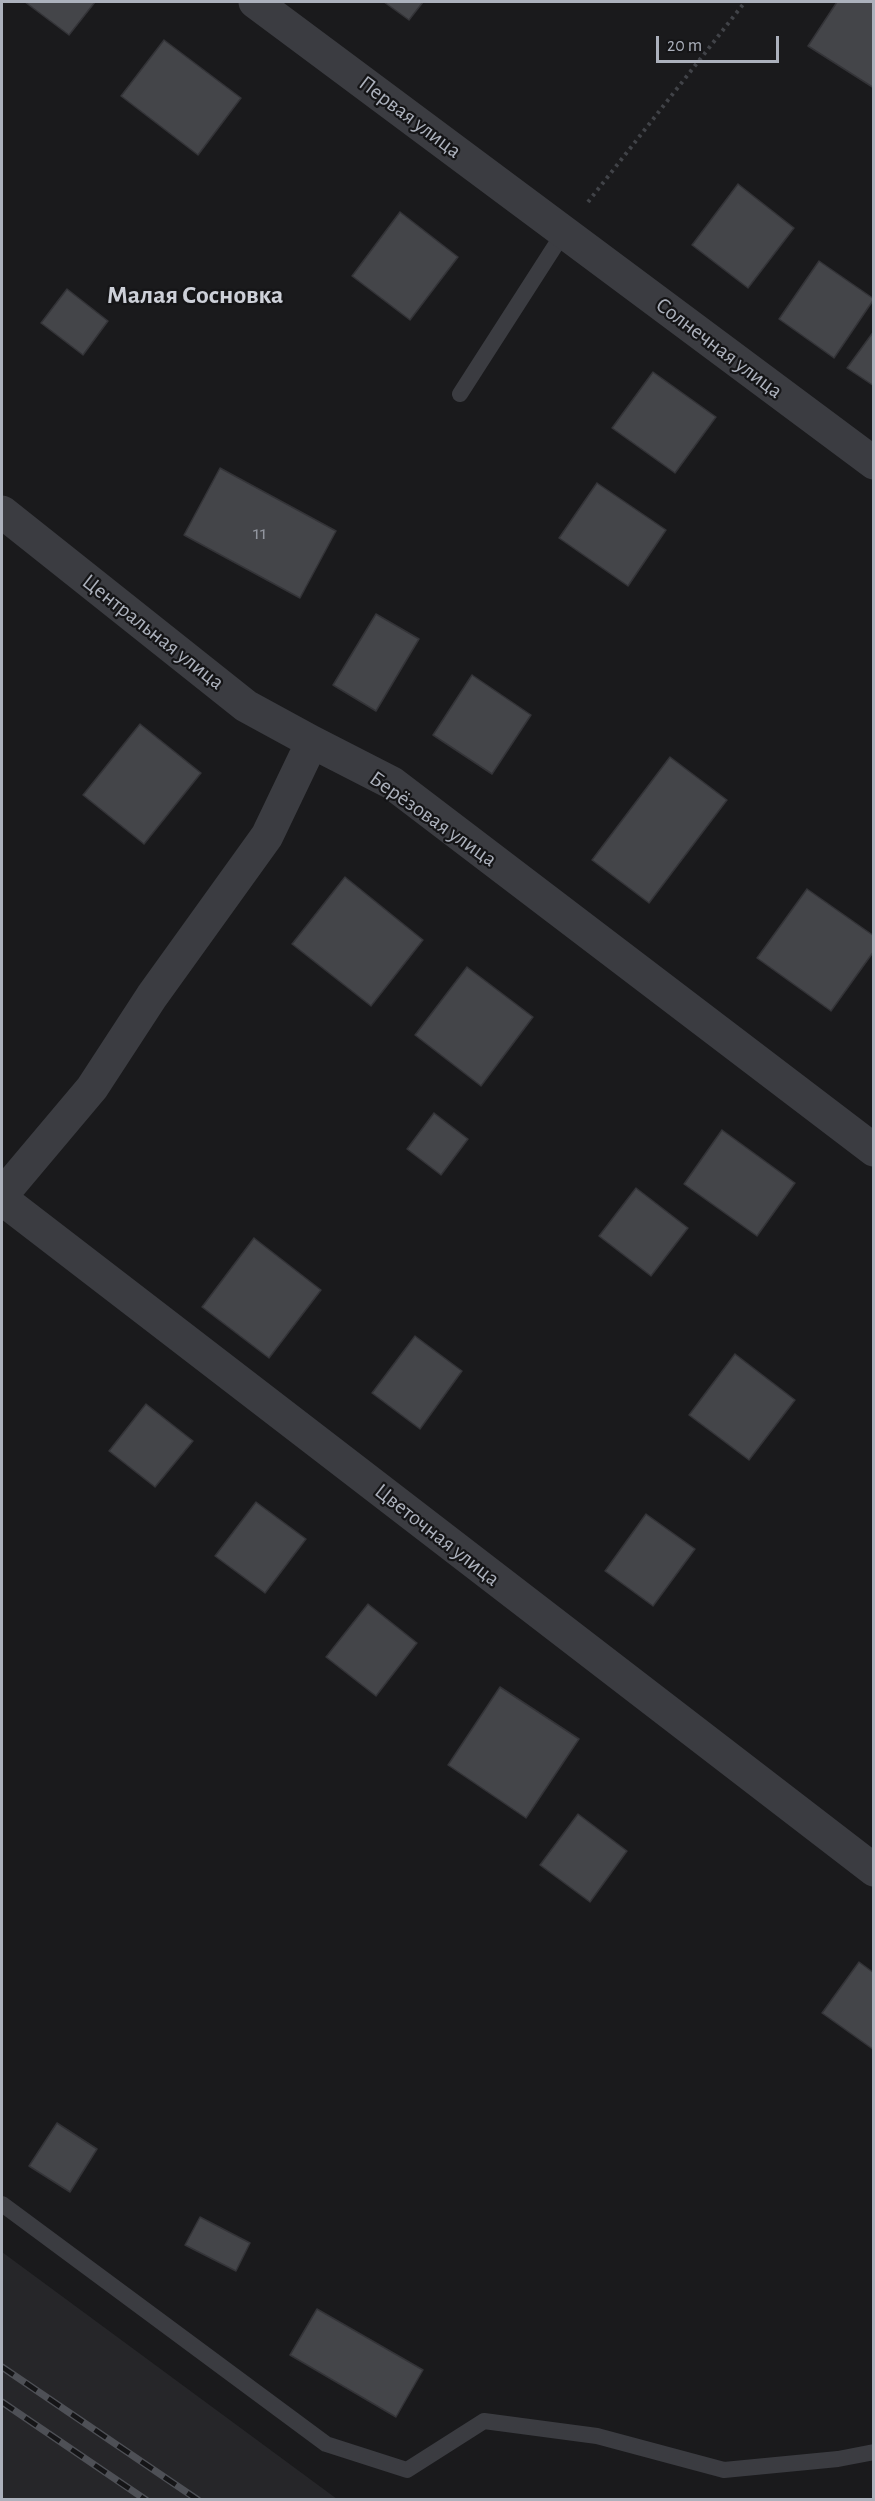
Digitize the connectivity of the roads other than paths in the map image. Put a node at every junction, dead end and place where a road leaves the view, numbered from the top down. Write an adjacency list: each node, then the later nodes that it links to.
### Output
1 (255, 2): 2 (street, Первая улица)
2 (564, 232): 3 (lane); 4 (street, Солнечная улица)
3 (460, 394)
4 (873, 463)
5 (2, 512): 6 (street, Центральная улица)
6 (312, 742): 7 (street, Берёзовая улица); 8 (street)
7 (869, 1138)
8 (2, 1197): 9 (street, Цветочная улица)
9 (873, 1870)
10 (2, 2204): 11 (lane)
11 (873, 2452)

